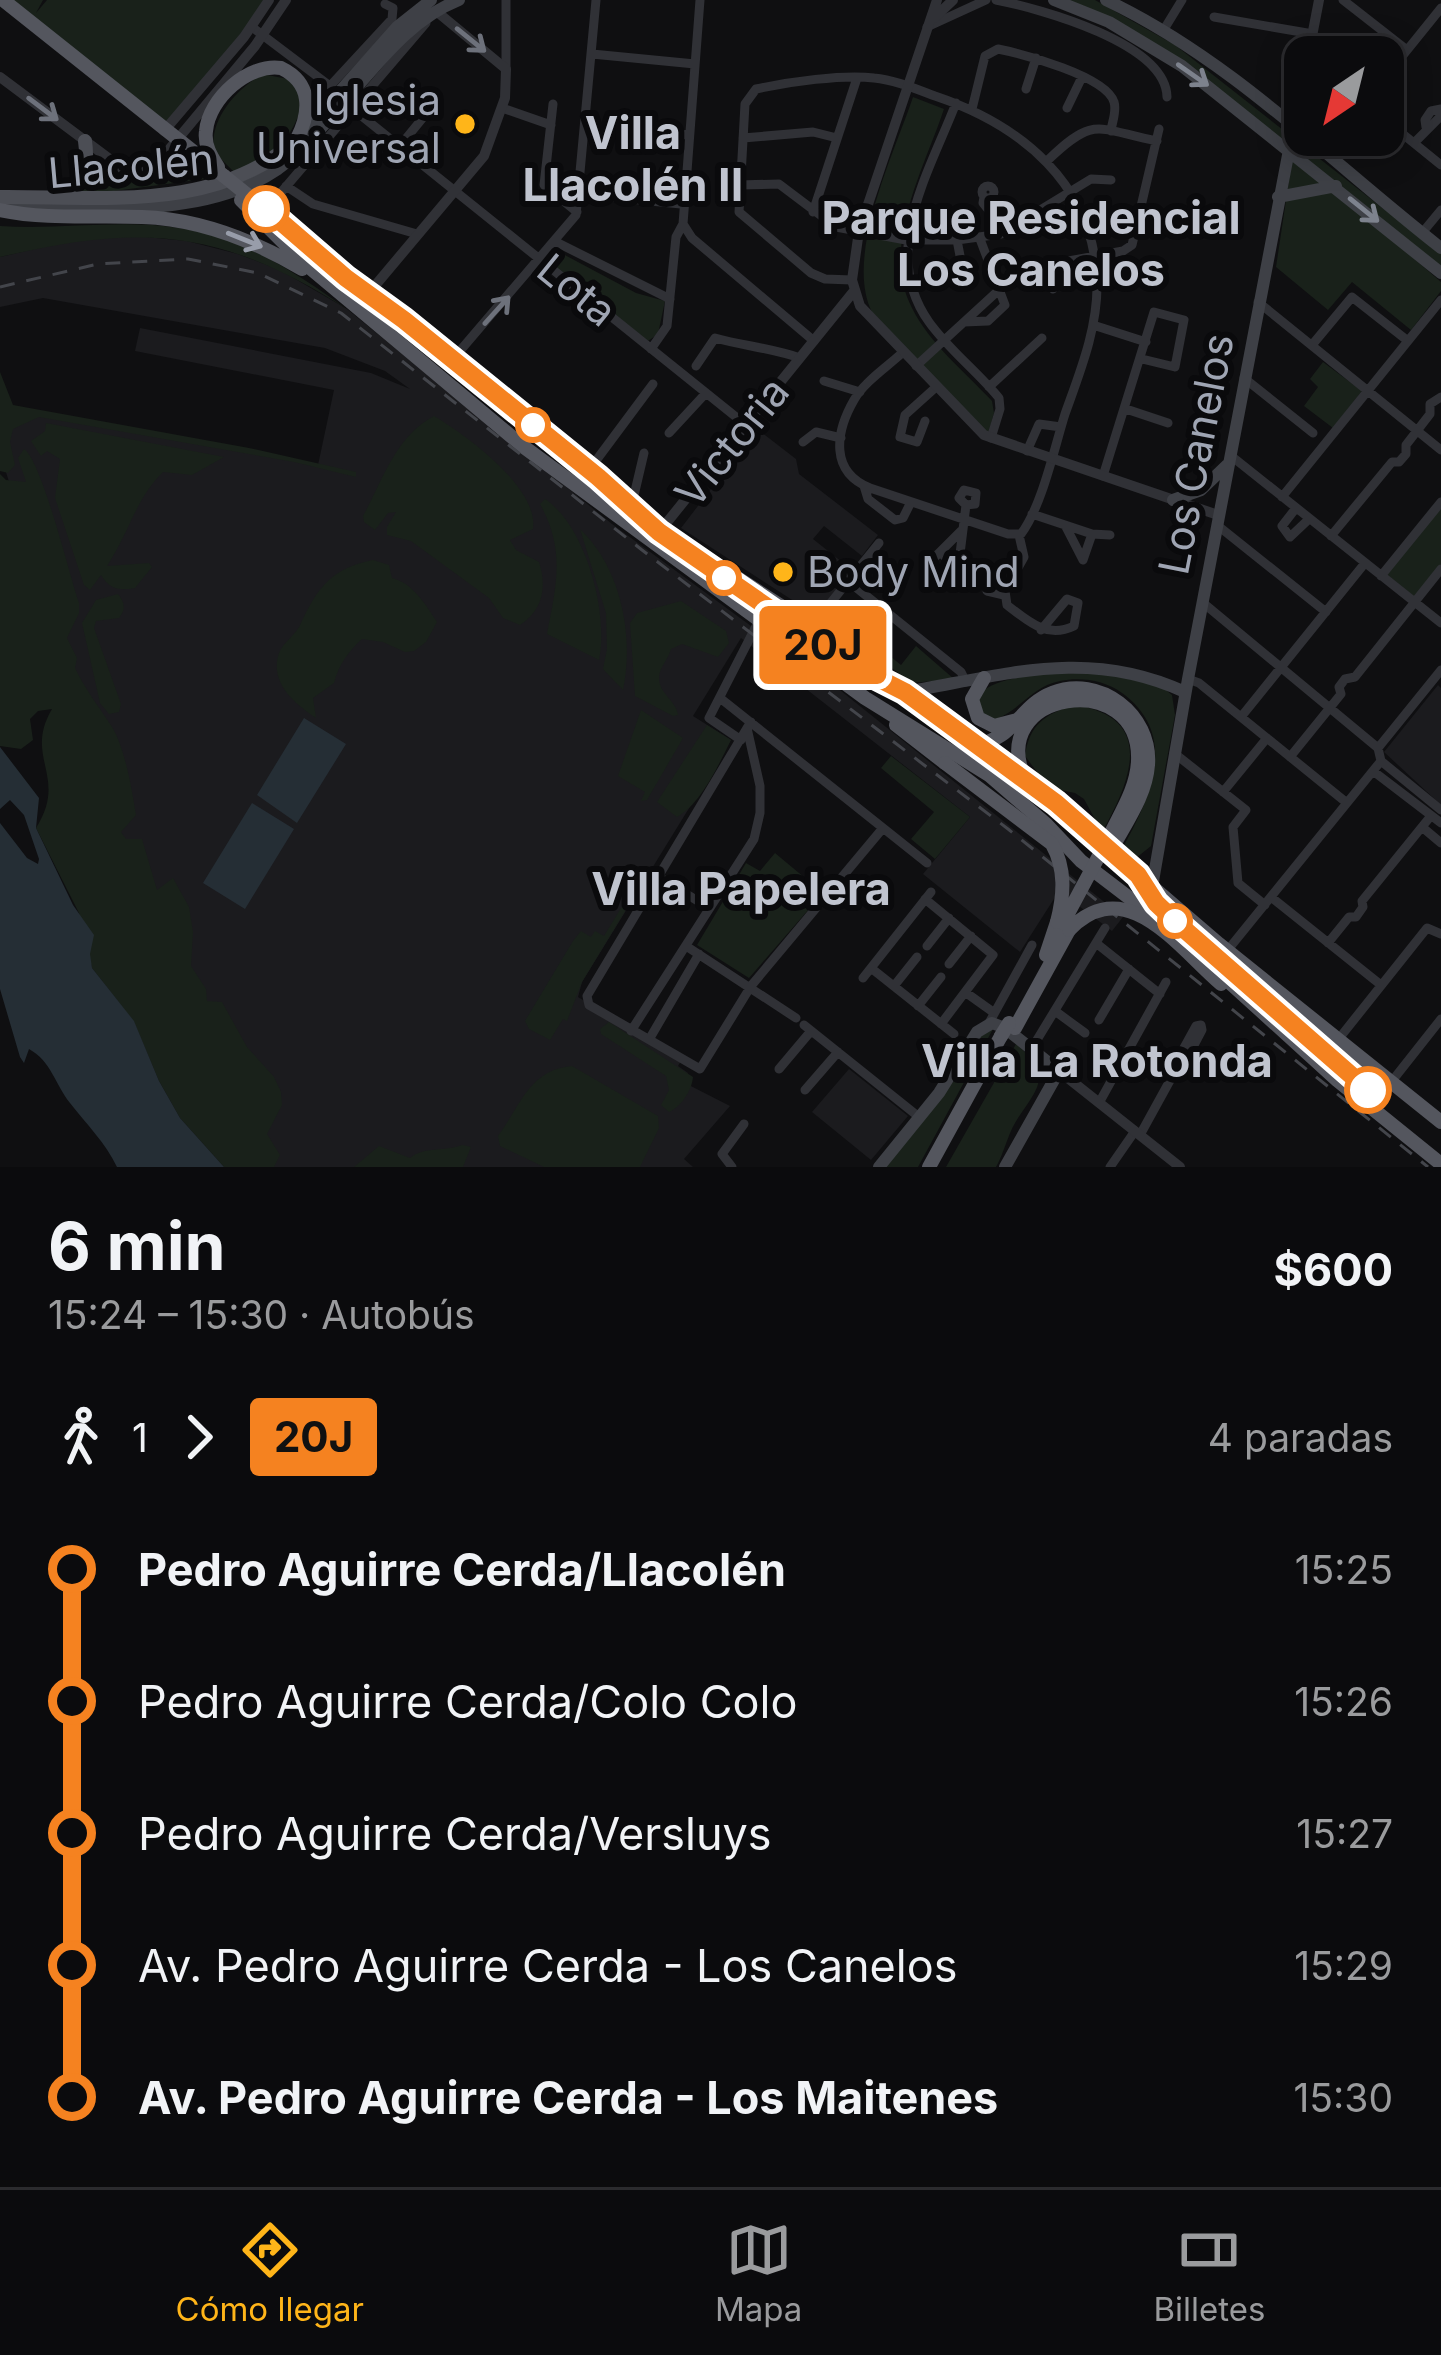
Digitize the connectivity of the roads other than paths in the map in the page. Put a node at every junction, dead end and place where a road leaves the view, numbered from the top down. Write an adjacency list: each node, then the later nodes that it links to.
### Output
1 (3, 0): 52 (highway)
2 (269, 0): 22 (street)
3 (286, 0): 25 (street)
4 (459, 0): 18 (main road)
5 (506, 0): 31 (street)
6 (596, 0): 28 (street)
7 (700, 0): 30 (street)
8 (937, 0): 21 (street)
9 (952, 0): 21 (street)
10 (986, 0): 21 (street)
11 (996, 0): 37 (street)
12 (1054, 0): 58 (main road, one-way to 58)
13 (1182, 0): 23 (street)
14 (1319, 0): 24 (street)
15 (1343, 0): 26 (street)
16 (1115, 2): 23 (main road)
17 (385, 4): 25 (street)
18 (438, 6): 31 (street, one-way to 31); 43 (street); 55 (main road); 79 (main road, Llacolén)
19 (1441, 8): 26 (street)
20 (1214, 17): 24 (street)
21 (928, 26): 35 (street)
22 (252, 27): 25 (street); 52 (street)
23 (1163, 31): 46 (main road)
24 (1313, 34)
25 (263, 36): 52 (street)
26 (1407, 50): 27 (street)
27 (1404, 54)
28 (592, 55): 30 (street); 48 (street)
29 (1036, 58): 33 (street); 36 (street); 44 (street)
30 (694, 64): 50 (street)
31 (506, 69): 41 (street)
32 (0, 77): 56 (street, one-way to 56)
33 (1082, 77): 42 (street); 49 (street)
34 (857, 78): 35 (street); 53 (street); 54 (street)
35 (907, 86): 39 (street); 85 (street)
36 (1026, 89)
37 (1167, 98)
38 (435, 103): 59 (street)
39 (956, 103): 44 (street); 90 (street)
40 (553, 104): 47 (street)
41 (502, 108): 47 (street); 70 (street)
42 (1067, 108)
43 (352, 109): 59 (street, Lota); 68 (street)
44 (972, 109): 63 (street)
45 (1441, 112): 57 (street)
46 (1284, 122)
47 (551, 125): 82 (street)
48 (585, 125): 50 (street); 72 (street)
49 (1111, 131): 63 (street); 94 (street)
50 (688, 135): 78 (street)
51 (1404, 135): 57 (street)
52 (170, 136): 56 (street); 65 (highway)
53 (743, 138): 54 (street); 67 (street)
54 (837, 138): 83 (street)
55 (297, 139): 65 (highway); 73 (main road, Llacolén)
56 (86, 141): 73 (main road)
57 (1414, 143): 64 (street)
58 (1284, 144)
59 (399, 147): 70 (street, Lota)
60 (1286, 156): 76 (main road, Los Canelos)
61 (1299, 156): 69 (main road)
62 (1326, 156): 87 (main road)
63 (1048, 160): 71 (street)
64 (1441, 165)
65 (220, 178): 77 (highway, bridge)
66 (1111, 179): 71 (street)
67 (739, 185): 83 (street); 99 (street)
68 (286, 186): 80 (street); 88 (street)
69 (1336, 186): 76 (main road); 95 (main road, one-way to 95)
70 (454, 191): 88 (street); 96 (street, Lota)
71 (1070, 191): 86 (street); 94 (street)
72 (579, 194): 78 (street); 82 (street)
73 (52, 196): 74 (main road, Llacolén)
74 (0, 197)
75 (984, 197): 86 (street)
76 (1278, 197): 106 (main road, Los Canelos)
77 (245, 198): 80 (highway); 102 (highway)
78 (681, 204): 84 (street)
79 (0, 209): 102 (highway, one-way to 102)
80 (266, 209): 103 (highway)
81 (1441, 210): 87 (street)
82 (577, 212): 92 (street)
83 (813, 212): 85 (street)
84 (682, 224): 104 (street); 111 (street, Victoria)
85 (859, 231): 90 (street); 99 (street)
86 (1006, 232): 89 (street)
87 (1422, 233): 93 (main road)
88 (417, 234): 103 (street)
89 (980, 239): 91 (street); 100 (street)
90 (906, 240): 91 (street); 110 (street)
91 (957, 240): 98 (street)
92 (556, 242): 96 (street); 104 (street)
93 (1438, 246): 95 (main road)
94 (1094, 255): 101 (street); 108 (street)
95 (1424, 258): 97 (main road)
96 (540, 260): 115 (street, Lota); 118 (street, one-way to 96)
97 (1441, 273)
98 (965, 282)
99 (853, 285): 111 (street, Victoria); 116 (street)
100 (1000, 289): 107 (street); 107 (street)
101 (1053, 289)
102 (339, 292): 170 (highway)
103 (368, 294): 118 (highway)
104 (670, 299): 115 (street)
105 (1441, 300): 112 (street)
106 (1258, 302): 114 (street); 122 (main road, Los Canelos)
107 (964, 322): 110 (street)
108 (1094, 325): 113 (street); 136 (street)
109 (1042, 338): 125 (street)
110 (944, 340): 121 (street); 125 (street)
111 (814, 341): 117 (street, Victoria)
112 (1408, 341): 114 (street); 127 (street)
113 (1146, 342): 119 (street); 119 (street)
114 (1312, 346): 127 (street)
115 (651, 349): 129 (street, Lota)
116 (902, 353): 121 (street); 128 (street)
117 (800, 358): 120 (street); 135 (street, Victoria)
118 (453, 359): 148 (highway)
119 (1142, 359): 131 (street)
120 (696, 366)
121 (915, 367): 126 (street)
122 (1244, 378): 139 (street); 147 (main road, Los Canelos)
123 (824, 381): 128 (street)
124 (652, 384): 148 (street)
125 (989, 387): 140 (street)
126 (935, 388): 133 (street); 140 (street)
127 (1368, 390): 137 (street); 151 (street)
128 (860, 392): 141 (street)
129 (706, 393): 135 (street, Lota); 138 (street)
130 (1441, 397): 132 (street)
131 (1126, 409): 134 (street); 149 (street)
132 (1436, 412): 137 (street)
133 (925, 421)
134 (1168, 423)
135 (746, 425): 164 (street, Victoria)
136 (1061, 427): 144 (street); 146 (street)
137 (1417, 430): 143 (street); 169 (street)
138 (670, 433)
139 (1313, 433)
140 (991, 438): 144 (street)
141 (841, 439): 142 (street); 150 (street)
142 (803, 442)
143 (1441, 450)
144 (1027, 451): 146 (street)
145 (644, 453): 155 (street)
146 (1051, 459): 149 (street); 158 (street)
147 (1229, 460): 151 (street); 152 (main road); 161 (main road, Los Canelos)
148 (589, 470): 155 (highway)
149 (1103, 476): 152 (street)
150 (864, 486): 153 (street); 159 (street)
151 (1282, 497): 157 (street)
152 (1173, 500): 161 (street)
153 (910, 502): 159 (street); 162 (street)
154 (1441, 502): 176 (street)
155 (632, 504): 164 (highway)
156 (966, 505): 162 (street)
157 (1296, 508): 160 (street); 160 (street)
158 (1032, 514): 163 (street); 167 (street)
159 (901, 519): 165 (street)
160 (1310, 519): 169 (street)
161 (1218, 520): 181 (main road, Los Canelos); 183 (street)
162 (961, 525): 167 (street); 172 (street); 172 (street)
163 (1065, 525): 166 (street); 166 (street)
164 (662, 528): 170 (street, Victoria); 180 (highway)
165 (895, 532)
166 (1092, 534): 168 (street)
167 (1019, 535): 179 (street)
168 (1110, 535)
169 (1331, 536): 174 (street)
170 (651, 542): 184 (highway)
171 (879, 543): 177 (street)
172 (944, 550): 173 (street)
173 (931, 562)
174 (1365, 563): 176 (street); 183 (street)
175 (1441, 569): 182 (street)
176 (1381, 576): 182 (street)
177 (848, 581): 186 (street); 192 (street)
178 (987, 591): 179 (street)
179 (1004, 595): 187 (street)
180 (770, 599): 184 (street); 186 (highway)
181 (1202, 602): 188 (street); 191 (main road, Los Canelos)
182 (1414, 602): 185 (street); 196 (street)
183 (1326, 612): 188 (street)
184 (760, 620): 194 (street); 195 (highway)
185 (1441, 623)
186 (812, 626): 193 (highway)
187 (1041, 630)
188 (1280, 668): 196 (street); 197 (street)
189 (1439, 678): 203 (street)
190 (984, 679): 191 (main road); 192 (main road); 198 (highway)
191 (1187, 681): 197 (street); 204 (main road, Los Canelos)
192 (966, 682): 193 (main road)
193 (905, 692): 202 (highway)
194 (720, 698): 199 (street); 201 (street)
195 (865, 698): 224 (highway, bridge); 266 (highway)
196 (1329, 709): 203 (street); 205 (street)
197 (1241, 717): 200 (street)
198 (1017, 720): 202 (highway); 214 (highway)
199 (749, 725): 201 (street); 213 (street); 222 (street)
200 (1267, 738): 205 (street); 208 (street)
201 (741, 740): 218 (street)
202 (976, 744): 207 (highway)
203 (1378, 748): 206 (street)
204 (1174, 753): 208 (street); 216 (main road, Los Canelos)
205 (1290, 757): 209 (street)
206 (1377, 766): 209 (street); 210 (street); 211 (street)
207 (1026, 781): 214 (highway); 219 (highway)
208 (1223, 792): 221 (street)
209 (1347, 803): 221 (street)
210 (1441, 810)
211 (1435, 820): 212 (street)
212 (1421, 827): 215 (street); 229 (street)
213 (883, 828): 217 (street); 243 (street)
214 (1112, 840): 224 (highway, bridge)
215 (1441, 843)
216 (1157, 846): 219 (main road, Los Canelos); 220 (main road, Los Canelos)
217 (928, 863)
218 (656, 875): 222 (street); 254 (street)
219 (1138, 875): 220 (highway)
220 (1152, 887): 270 (highway)
221 (1268, 901): 229 (street); 233 (street)
222 (710, 908): 231 (street)
223 (949, 918): 227 (street); 232 (street); 237 (street)
224 (1063, 926): 255 (highway); 255 (highway); 266 (highway, bridge)
225 (1105, 928): 228 (street)
226 (1441, 934): 242 (street)
227 (971, 936): 236 (street); 245 (street)
228 (1096, 943): 238 (street); 248 (street)
229 (1328, 943): 242 (street)
230 (1032, 945): 249 (street)
231 (686, 946): 234 (street); 254 (street)
232 (927, 946)
233 (1231, 946)
234 (699, 954): 243 (street); 259 (street)
235 (917, 957): 244 (street)
236 (949, 964)
237 (871, 968): 240 (street); 244 (street)
238 (1129, 969): 246 (street); 251 (street)
239 (941, 977): 247 (street)
240 (862, 978)
241 (1166, 982): 246 (street)
242 (1381, 985): 258 (street)
243 (751, 986): 253 (street); 259 (street)
244 (894, 986): 247 (street)
245 (965, 992): 249 (street); 252 (street)
246 (1160, 994): 268 (street)
247 (918, 1006): 252 (street)
248 (1055, 1011): 256 (street); 260 (street)
249 (991, 1018): 260 (main road); 269 (main road)
250 (1441, 1019): 265 (street)
251 (1099, 1020)
252 (940, 1024): 257 (street)
253 (804, 1025): 261 (street); 262 (street)
254 (631, 1030): 259 (street)
255 (1008, 1032): 276 (highway); 277 (highway)
256 (1085, 1033)
257 (954, 1034)
258 (1341, 1036)
259 (650, 1038)
260 (1032, 1048): 263 (main road)
261 (838, 1052): 267 (street); 269 (street)
262 (779, 1069)
263 (1059, 1071): 268 (street); 278 (main road)
264 (1173, 1076): 264 (street); 272 (street)
265 (1396, 1076)
266 (1336, 1080): 273 (highway)
267 (805, 1090)
268 (1099, 1102): 272 (street)
269 (919, 1117): 275 (main road)
270 (1441, 1123)
271 (744, 1124): 274 (street)
272 (1137, 1133): 279 (street); 280 (street)
273 (1441, 1164)
274 (732, 1167)
275 (879, 1167)
276 (929, 1167)
277 (938, 1167)
278 (1005, 1167)
279 (1110, 1167)
280 (1180, 1167)

